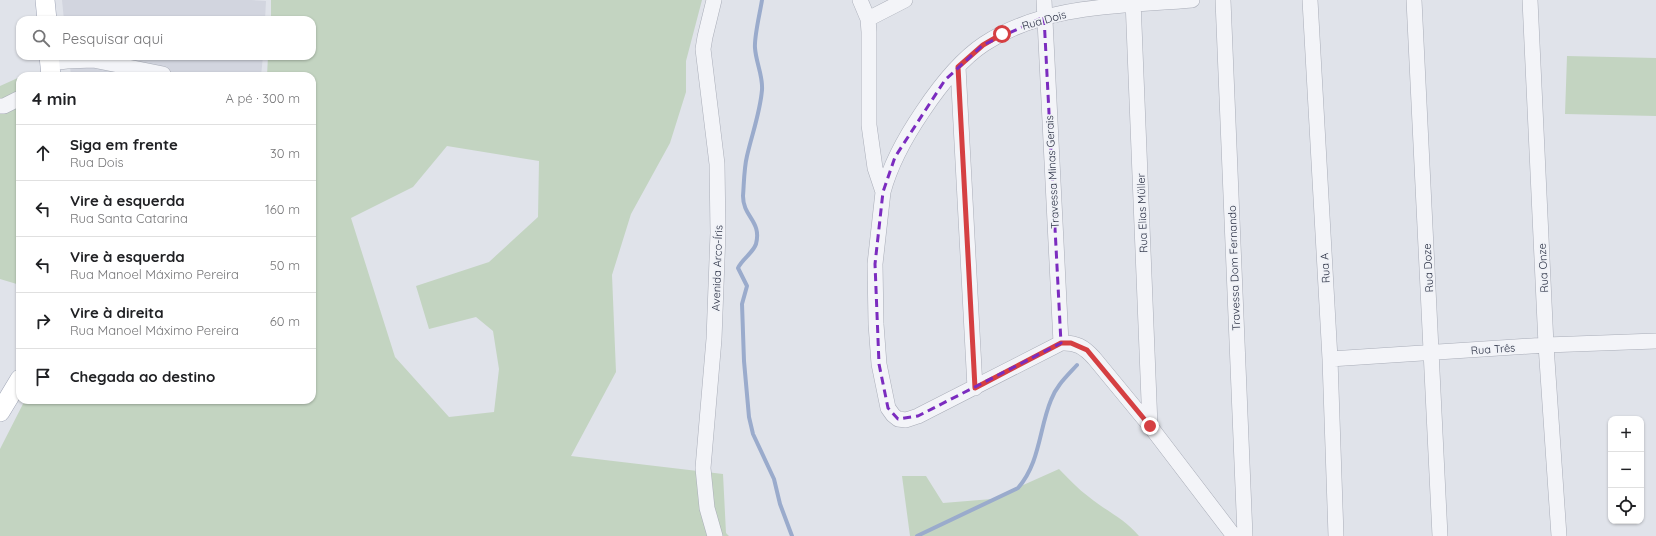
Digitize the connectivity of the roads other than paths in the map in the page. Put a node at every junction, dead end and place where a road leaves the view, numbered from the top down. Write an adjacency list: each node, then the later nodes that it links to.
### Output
1 (45, 0): 12 (main road)
2 (714, 0): 34 (street, Avenida Arco-Íris)
3 (860, 0): 14 (street)
4 (906, 0): 14 (street)
5 (1044, 0): 13 (street, Travessa Minas Gerais)
6 (1192, 0): 11 (street, Rua Dois)
7 (1223, 0): 36 (street, Travessa Dom Fernando)
8 (1310, 0): 29 (street, Rua A)
9 (1414, 0): 28 (street, Rua Doze)
10 (1530, 0): 27 (street, Rua Onze)
11 (1133, 2): 13 (street, Rua Dois); 33 (street, Rua Elias Müller)
12 (47, 16)
13 (1044, 17): 20 (street, Rua Dois); 26 (street, Travessa Minas Gerais)
14 (868, 19): 24 (street)
15 (67, 60): 18 (street)
16 (67, 60): 19 (street)
17 (93, 60): 21 (street)
18 (93, 60)
19 (50, 65)
20 (958, 67): 24 (street, Rua Dois); 31 (street)
21 (153, 72)
22 (16, 100): 23 (street)
23 (0, 106)
24 (883, 192): 31 (street, Rua Dois)
25 (1656, 341): 27 (street, Rua Três)
26 (1061, 343): 31 (street, Rua Dois); 33 (street)
27 (1546, 345): 28 (street, Rua Três); 39 (street, Rua Onze)
28 (1432, 353): 29 (street, Rua Três); 38 (street, Rua Doze)
29 (1330, 359): 37 (street, Rua A)
30 (16, 386): 32 (main road)
31 (975, 388)
32 (0, 412)
33 (1150, 426): 35 (street)
34 (715, 536)
35 (1234, 536)
36 (1245, 536)
37 (1336, 536)
38 (1440, 536)
39 (1560, 536)

